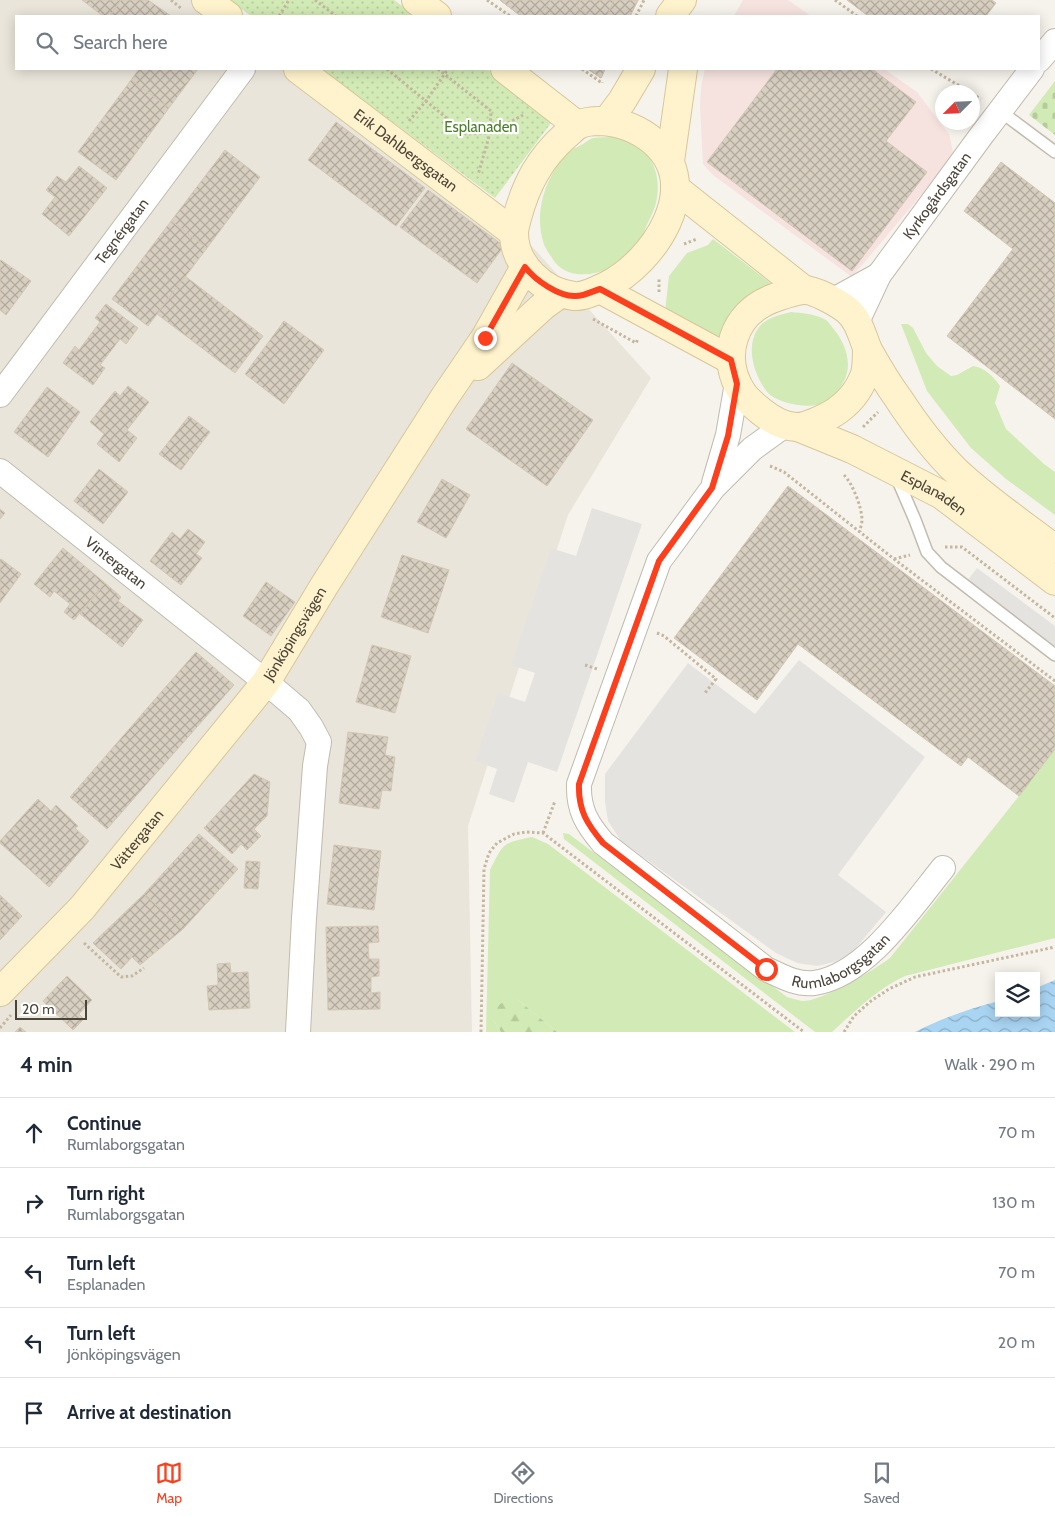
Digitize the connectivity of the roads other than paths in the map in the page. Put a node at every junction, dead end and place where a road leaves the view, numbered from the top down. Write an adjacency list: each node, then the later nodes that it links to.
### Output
1 (206, 0): 5 (street)
2 (416, 0): 6 (street)
3 (682, 0): 7 (street)
4 (698, 0): 8 (street)
5 (227, 15)
6 (436, 15)
7 (671, 15)
8 (694, 15)
9 (1055, 41): 10 (street)
10 (1040, 59)
11 (242, 70): 33 (street, Tegnérgatan)
12 (299, 70): 23 (street, Erik Dahlbergsgatan)
13 (506, 70): 19 (street)
14 (640, 70): 18 (street)
15 (682, 70): 21 (street)
16 (1031, 70): 17 (street, Kyrkogårdsgatan)
17 (1000, 111): 20 (lane); 25 (street, Kyrkogårdsgatan)
18 (607, 121): 19 (street); 21 (street)
19 (578, 125): 23 (street)
20 (1055, 152)
21 (670, 161): 22 (street)
22 (675, 188): 26 (street); 27 (street)
23 (514, 232): 24 (street)
24 (525, 267): 28 (street); 34 (street, Jönköpingsvägen)
25 (878, 275): 29 (street); 30 (street)
26 (600, 289): 28 (street); 32 (street)
27 (804, 290): 29 (street); 32 (street)
28 (562, 293): 34 (street, Jönköpingsvägen)
29 (832, 301): 30 (street)
30 (857, 322): 31 (street)
31 (867, 348): 35 (street); 39 (street, Esplanaden)
32 (734, 372): 35 (street); 38 (street, Rumlaborgsgatan)
33 (0, 395)
34 (444, 398): 42 (street, Jönköpingsvägen)
35 (792, 426): 36 (street, Esplanaden); 38 (street, Rumlaborgsgatan)
36 (894, 470): 40 (street, Esplanaden); 41 (lane)
37 (0, 471): 42 (street, Vintergatan)
38 (712, 488): 43 (street, Rumlaborgsgatan)
39 (1055, 549)
40 (1055, 581)
41 (1055, 655)
42 (266, 682): 44 (street, Vättergatan); 45 (street, Jönköpingsvägen)
43 (943, 868)
44 (0, 992)
45 (298, 1032)

